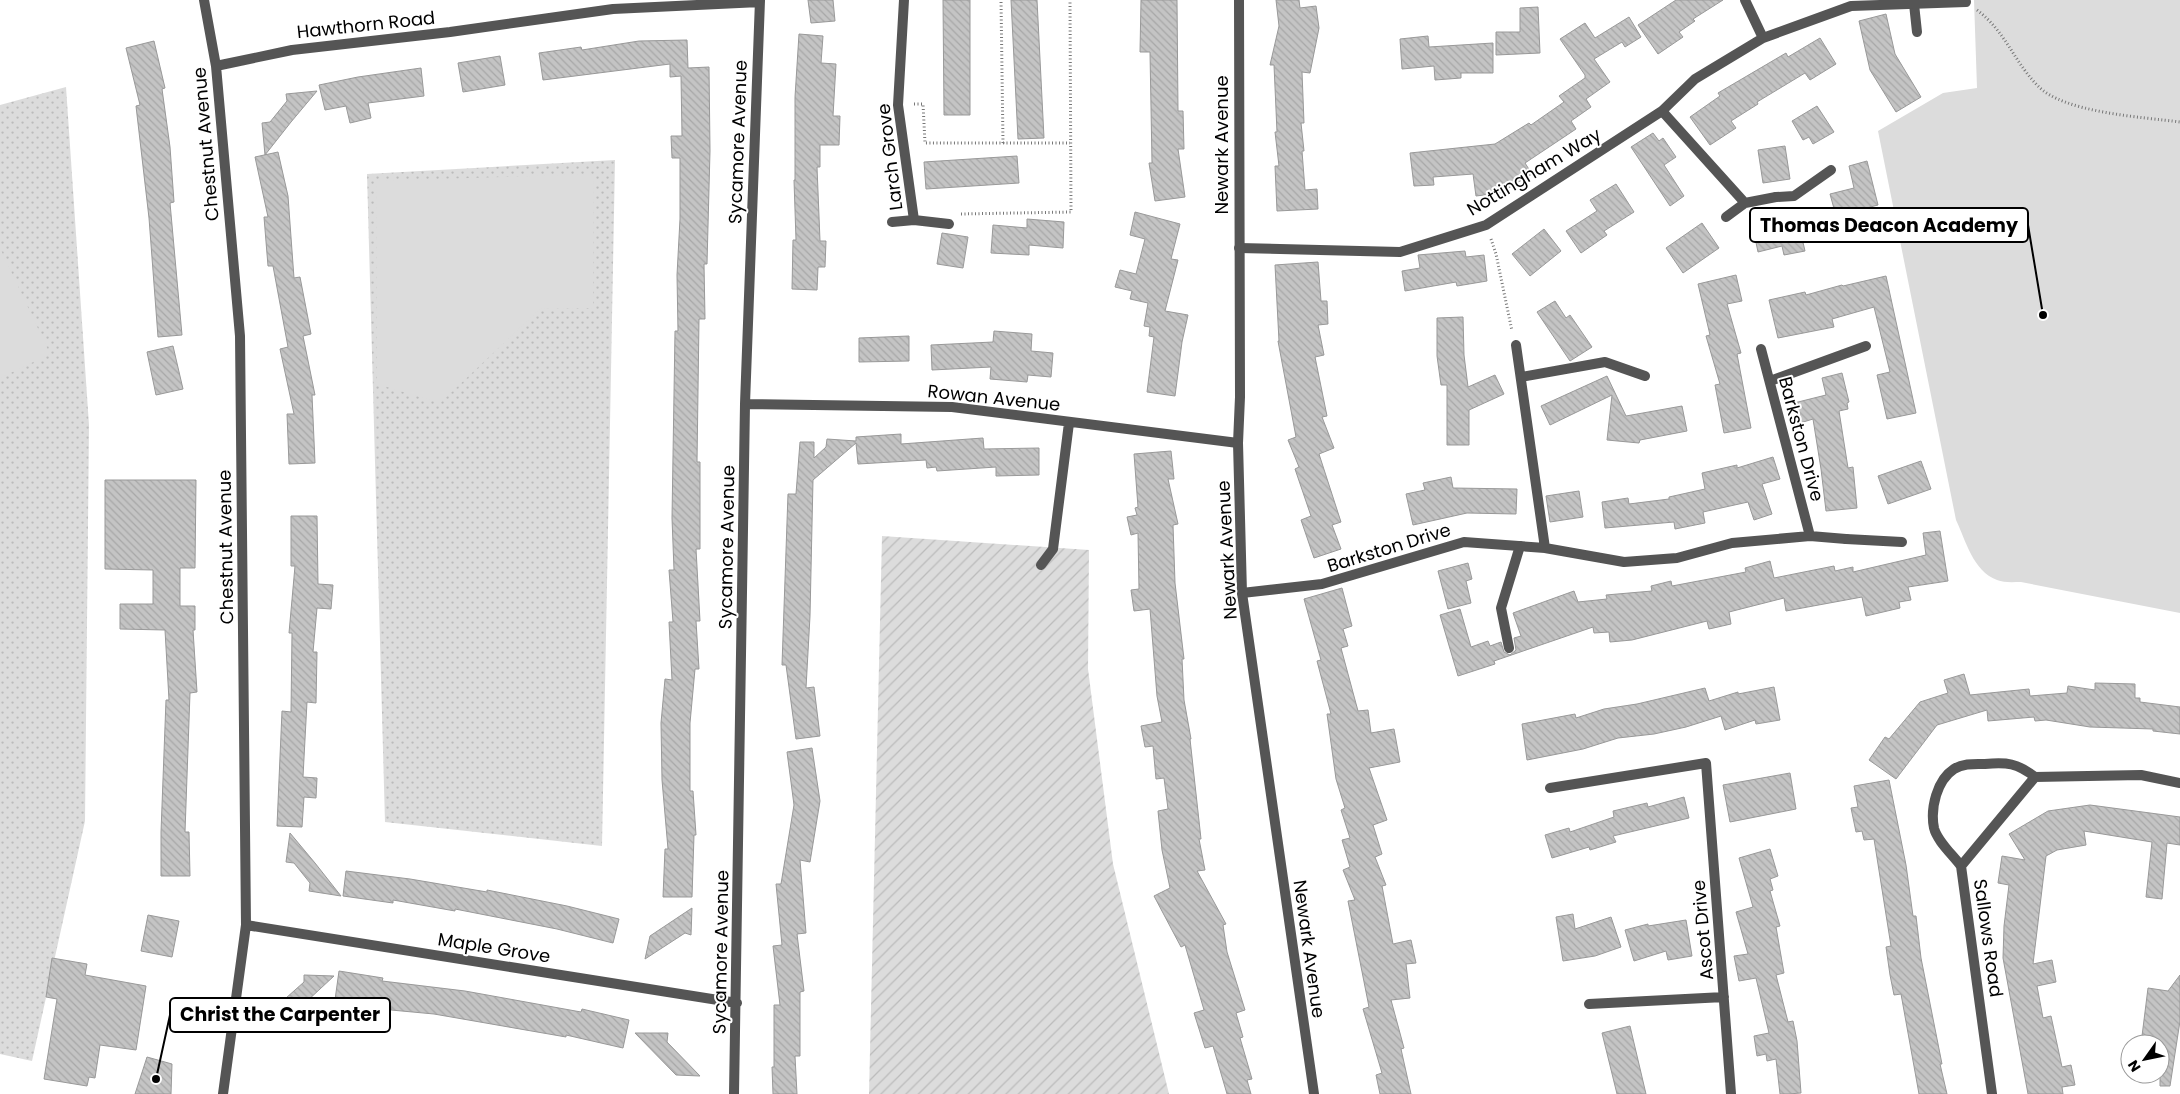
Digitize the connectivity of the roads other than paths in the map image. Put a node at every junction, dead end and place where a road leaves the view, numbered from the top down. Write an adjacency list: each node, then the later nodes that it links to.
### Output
1 (204, 0): 10 (street, Chestnut Avenue)
2 (904, 0): 16 (street, Larch Grove)
3 (1239, 0): 18 (street, Newark Avenue)
4 (1745, 0): 9 (street)
5 (760, 1): 10 (street, Hawthorn Road); 25 (street, Sycamore Avenue)
6 (1966, 2): 7 (street, Nottingham Way)
7 (1914, 4): 8 (street); 9 (street, Nottingham Way)
8 (1917, 32)
9 (1763, 38): 11 (street, Nottingham Way)
10 (216, 66): 39 (street, Chestnut Avenue)
11 (1662, 111): 13 (street); 18 (street, Nottingham Way)
12 (1832, 170): 13 (street)
13 (1745, 203): 14 (street)
14 (1726, 217)
15 (950, 219): 16 (street)
16 (914, 220): 17 (street)
17 (892, 222)
18 (1239, 248): 27 (street, Newark Avenue)
19 (1516, 345): 23 (street)
20 (1866, 346): 24 (street)
21 (1761, 349): 24 (street, Barkston Drive)
22 (1645, 376): 23 (street)
23 (1521, 377): 31 (street)
24 (1770, 381): 28 (street, Barkston Drive)
25 (745, 404): 26 (street, Rowan Avenue); 41 (street, Sycamore Avenue)
26 (1069, 423): 27 (street, Rowan Avenue); 32 (street)
27 (1238, 443): 33 (street, Newark Avenue)
28 (1810, 536): 29 (street, Barkston Drive); 31 (street, Barkston Drive)
29 (1902, 542)
30 (1520, 546): 31 (street, Barkston Drive); 33 (street, Barkston Drive); 34 (street)
31 (1545, 548)
32 (1042, 565)
33 (1242, 593): 45 (street, Newark Avenue)
34 (1509, 648)
35 (2035, 777): 36 (street); 38 (street, Sallows Road); 38 (street)
36 (2180, 783)
37 (1550, 788): 40 (street, Ascot Drive)
38 (1962, 866): 47 (street, Sallows Road)
39 (246, 925): 41 (street, Maple Grove); 43 (street, Chestnut Avenue)
40 (1724, 997): 42 (street); 46 (street, Ascot Drive)
41 (737, 1003): 44 (street, Sycamore Avenue)
42 (1589, 1004)
43 (223, 1094)
44 (734, 1094)
45 (1314, 1094)
46 (1731, 1094)
47 (1992, 1094)

